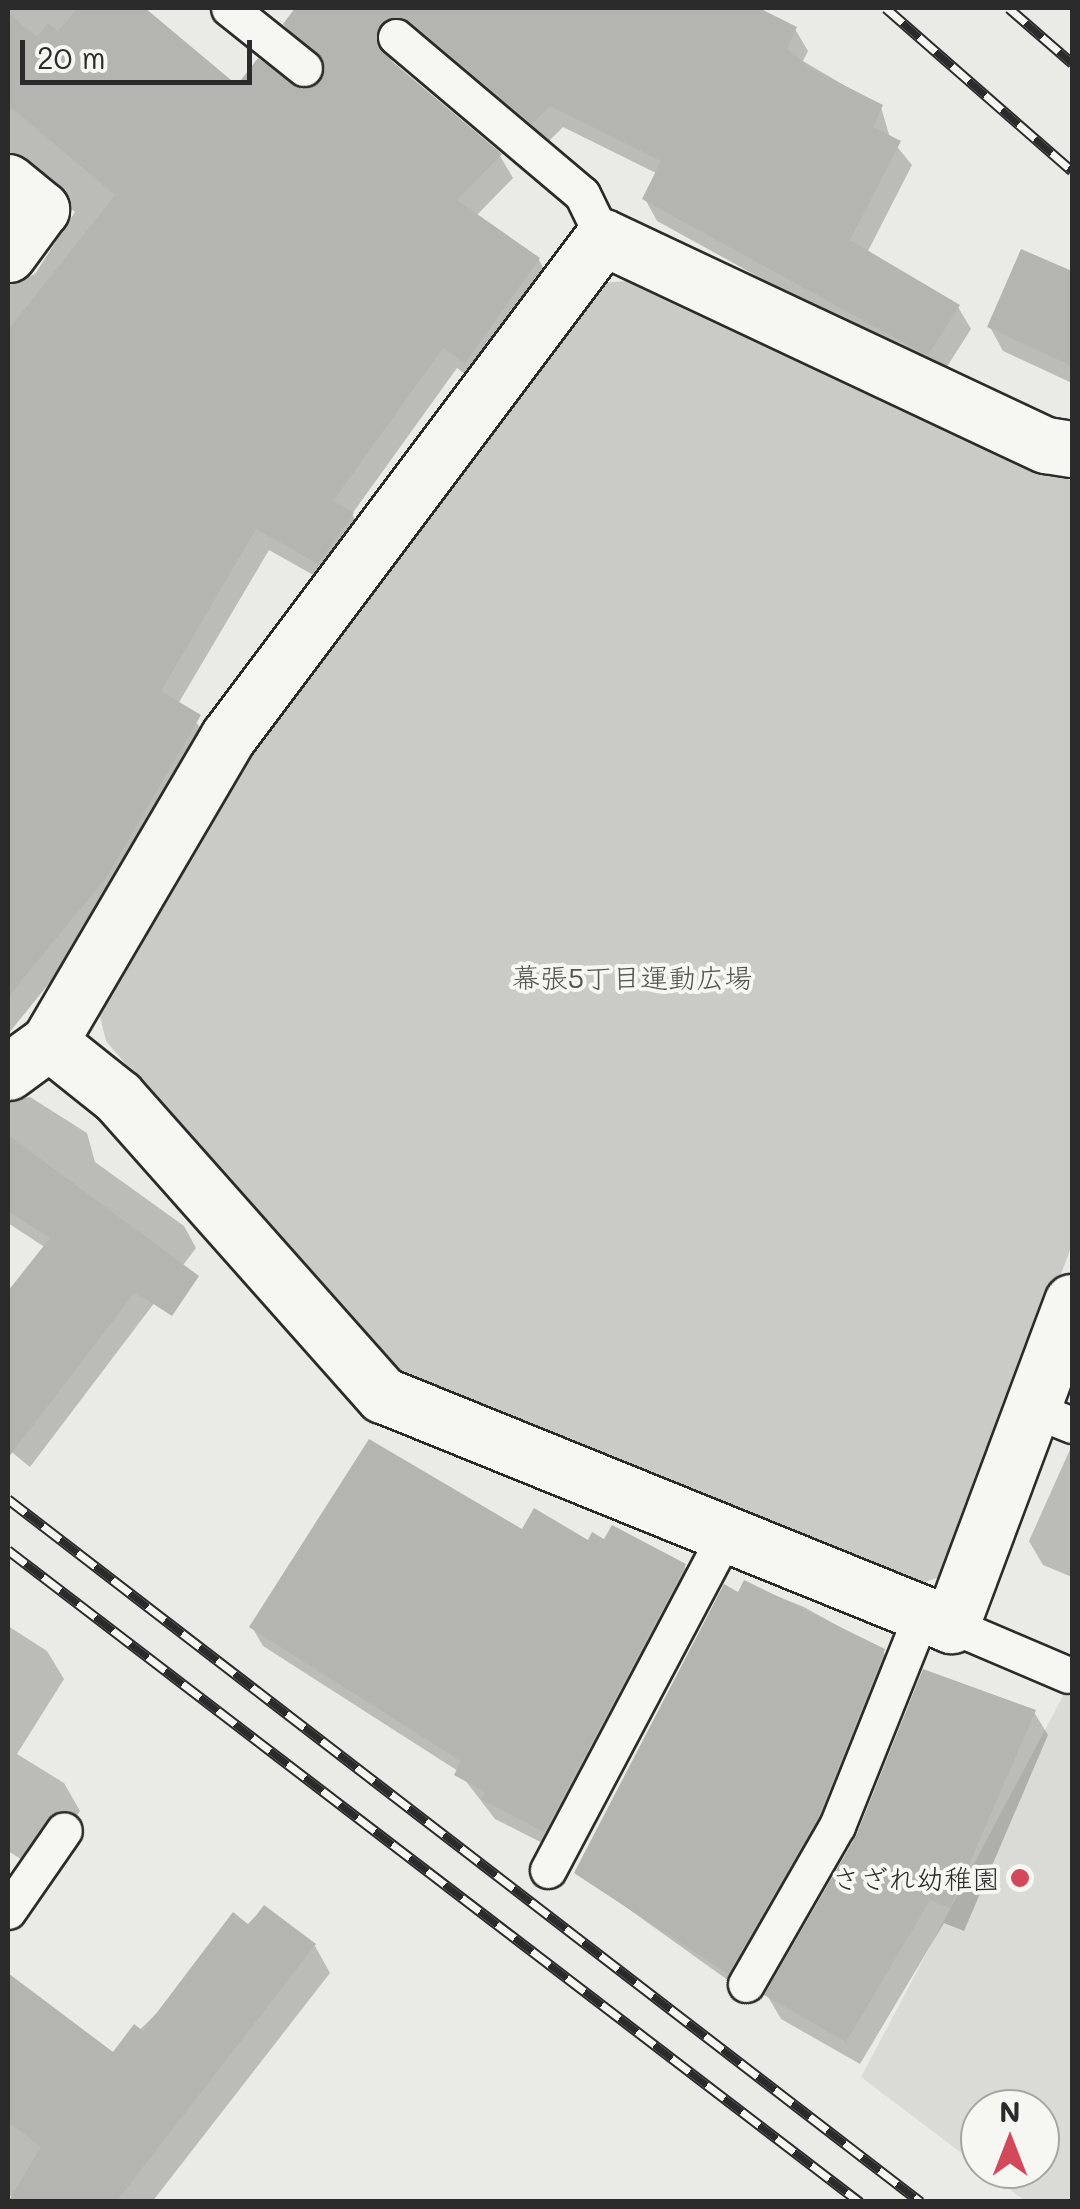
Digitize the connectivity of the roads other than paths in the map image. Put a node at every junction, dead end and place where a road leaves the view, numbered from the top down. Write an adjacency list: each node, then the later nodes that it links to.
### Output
1 (229, 8): 3 (lane)
2 (396, 37): 5 (lane)
3 (304, 68)
4 (8, 182): 6 (street)
5 (603, 238): 7 (street); 8 (street)
6 (8, 254)
7 (1072, 449)
8 (28, 1057): 11 (street)
9 (1072, 1302): 10 (street)
10 (1052, 1417): 12 (street)
11 (726, 1534): 12 (street); 15 (lane)
12 (936, 1619): 13 (lane); 17 (lane)
13 (1068, 1675)
14 (64, 1830): 16 (lane)
15 (548, 1870)
16 (8, 1911)
17 (746, 1984)

